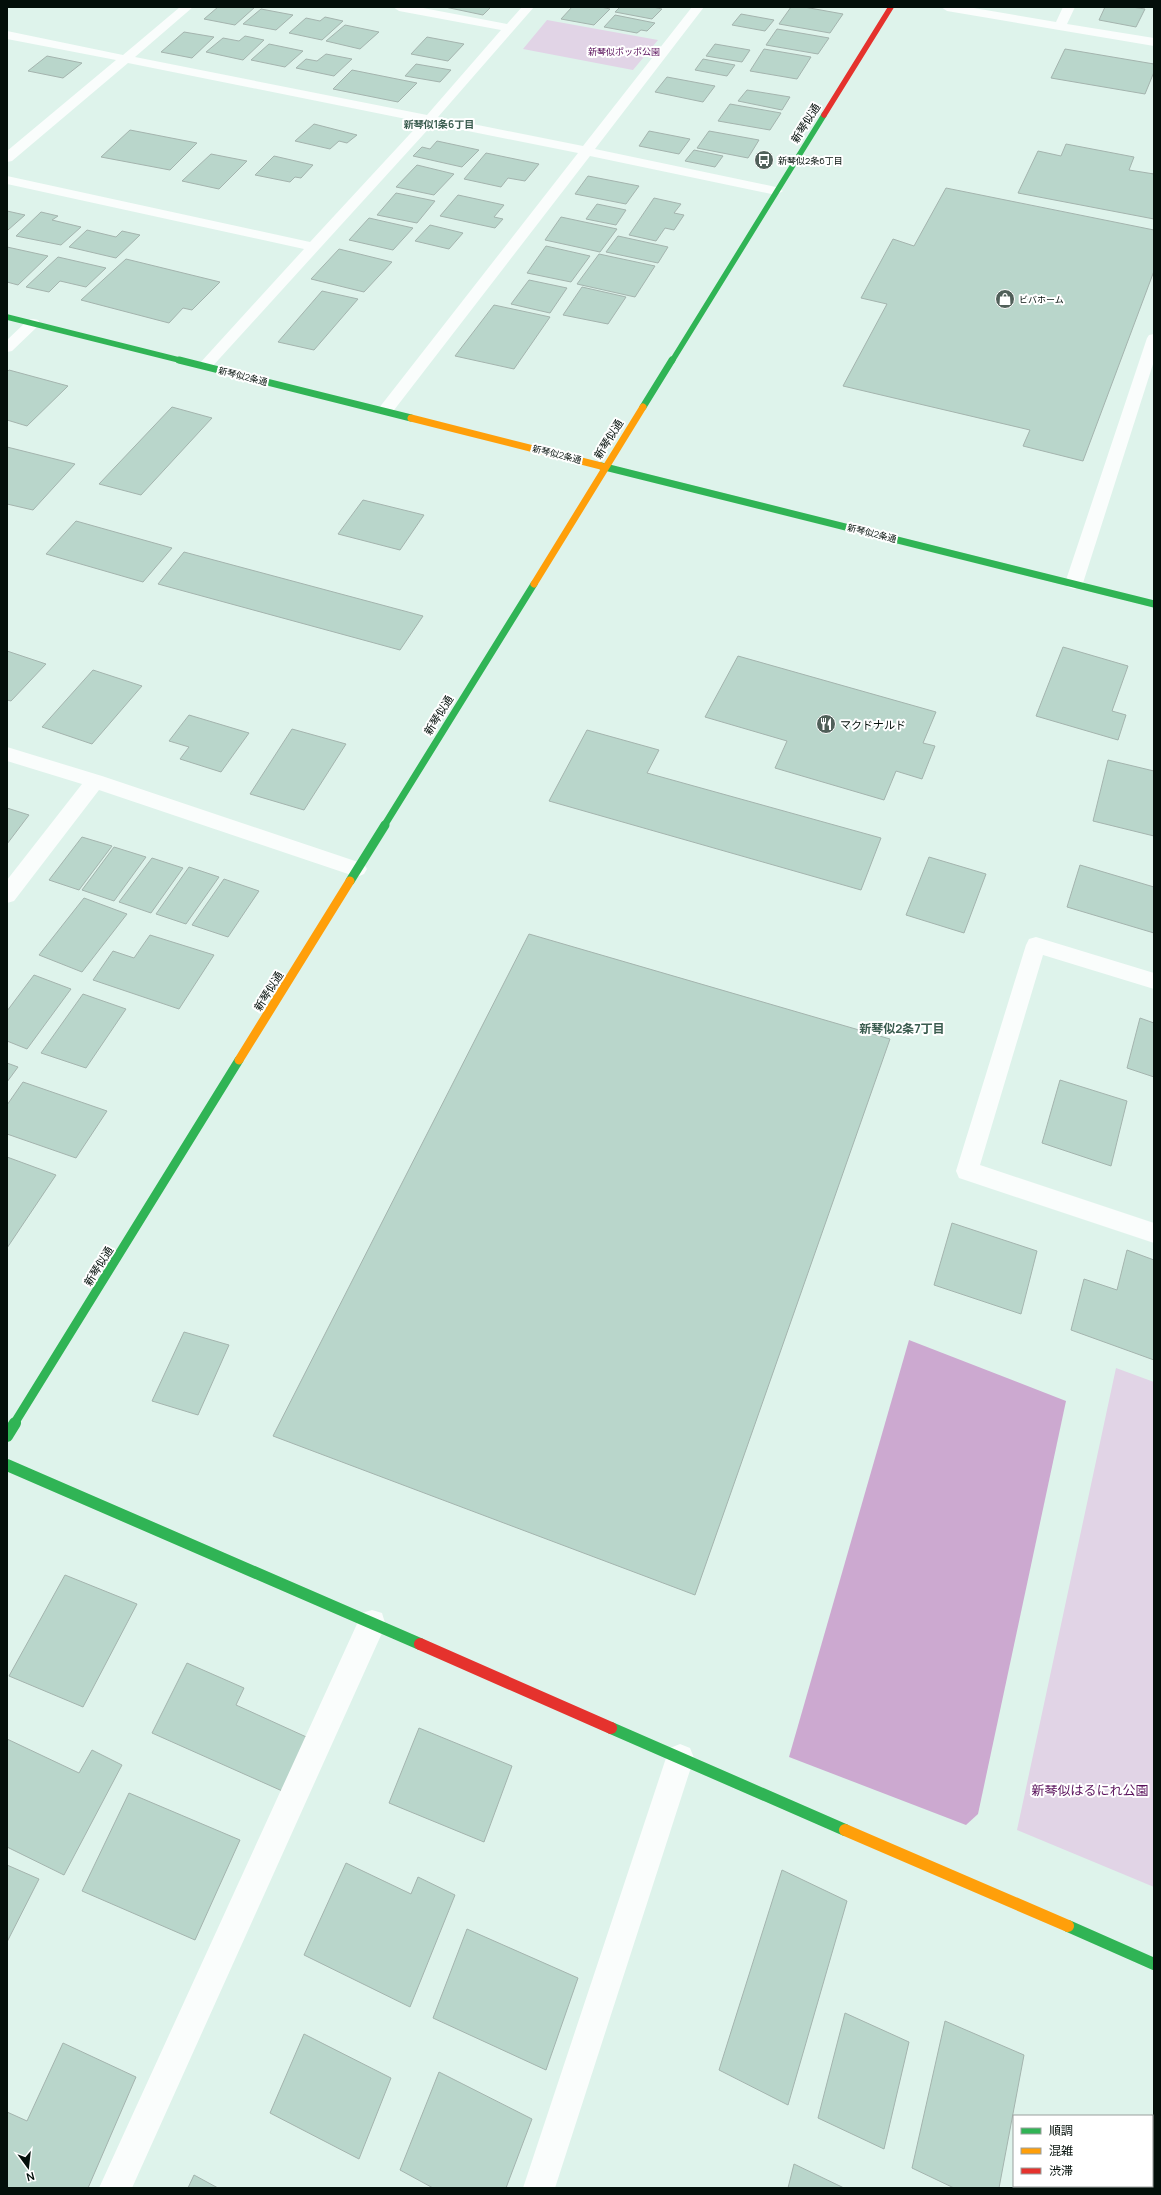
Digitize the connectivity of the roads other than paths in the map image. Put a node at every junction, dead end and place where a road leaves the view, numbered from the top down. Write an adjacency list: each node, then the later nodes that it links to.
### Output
1 (187, 7): 12 (street)
2 (399, 7): 9 (street)
3 (528, 7): 9 (street)
4 (698, 7): 14 (street)
5 (891, 7): 17 (street, 新琴似通)
6 (947, 7): 8 (street)
7 (1069, 7): 8 (street)
8 (1060, 26): 11 (street)
9 (510, 28): 13 (street)
10 (7, 35): 12 (street)
11 (1154, 42)
12 (126, 59): 13 (street); 15 (street)
13 (430, 119): 14 (street); 18 (street)
14 (587, 151): 17 (street); 24 (street)
15 (8, 155)
16 (7, 180): 18 (street)
17 (776, 191): 25 (street, 新琴似通)
18 (314, 247): 23 (street)
19 (7, 317): 20 (street, 新琴似2条通)
20 (33, 323): 22 (street); 23 (street, 新琴似2条通)
21 (1154, 338): 26 (street)
22 (7, 348)
23 (205, 366): 24 (street, 新琴似2条通)
24 (385, 411): 25 (street, 新琴似2条通)
25 (606, 466): 26 (street, 新琴似2条通); 30 (street, 新琴似通)
26 (1074, 583): 27 (street, 新琴似2条通)
27 (1154, 604)
28 (7, 754): 29 (street)
29 (95, 781): 30 (street); 31 (street)
30 (357, 869): 34 (street, 新琴似通)
31 (7, 894)
32 (1154, 981): 33 (street)
33 (1154, 1233)
34 (7, 1436)
35 (7, 1464): 36 (street)
36 (372, 1624): 37 (street); 39 (street)
37 (680, 1758): 38 (street); 40 (street)
38 (1154, 1964)
39 (114, 2188)
40 (539, 2188)

